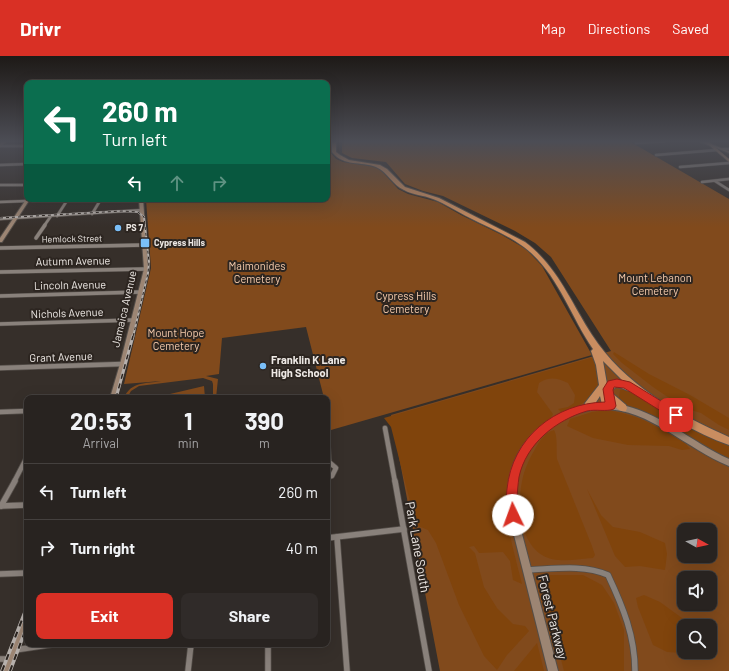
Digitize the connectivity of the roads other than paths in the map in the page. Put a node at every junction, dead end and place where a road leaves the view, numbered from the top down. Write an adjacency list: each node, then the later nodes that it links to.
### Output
1 (383, 170): 15 (highway)
2 (391, 170): 15 (highway)
3 (729, 179): 4 (street)
4 (715, 180): 5 (street); 8 (street)
5 (702, 182)
6 (0, 185): 7 (street)
7 (24, 185)
8 (729, 190)
9 (24, 200): 10 (street)
10 (0, 202)
11 (26, 202): 20 (main road)
12 (66, 202): 19 (street)
13 (99, 202): 17 (street)
14 (141, 202): 16 (main road, Jamaica Avenue)
15 (451, 204): 32 (highway); 45 (highway)
16 (142, 210): 17 (street); 24 (main road, Jamaica Avenue)
17 (92, 214): 19 (street)
18 (51, 216): 19 (street); 20 (street); 22 (street)
19 (57, 216)
20 (15, 218): 21 (street); 23 (main road)
21 (0, 219)
22 (36, 238)
23 (0, 241)
24 (145, 244): 25 (street, Hemlock Street); 26 (main road, Jamaica Avenue)
25 (0, 248)
26 (146, 269): 27 (street, Autumn Avenue); 28 (main road, Jamaica Avenue)
27 (0, 272)
28 (141, 292): 29 (street, Lincoln Avenue); 30 (main road, Jamaica Avenue)
29 (0, 296)
30 (134, 320): 31 (street, Nichols Avenue); 33 (main road, Jamaica Avenue)
31 (0, 324)
32 (586, 330): 35 (highway); 38 (highway)
33 (123, 364): 34 (street, Grant Avenue); 37 (main road, Jamaica Avenue)
34 (0, 368)
35 (603, 386): 39 (highway); 40 (highway)
36 (608, 394): 38 (highway); 40 (highway); 41 (highway)
37 (114, 395)
38 (658, 404): 46 (highway)
39 (588, 406): 40 (main road); 56 (main road, Forest Parkway)
40 (609, 406): 41 (main road)
41 (623, 408): 49 (main road)
42 (24, 411): 43 (street)
43 (0, 412)
44 (385, 428): 53 (street, Park Lane South)
45 (729, 436)
46 (729, 441)
47 (24, 463): 52 (street)
48 (330, 463): 50 (street)
49 (729, 463)
50 (330, 476)
51 (24, 505): 52 (street)
52 (1, 506)
53 (404, 529): 54 (street); 69 (street, Park Lane South)
54 (337, 537): 55 (street); 68 (street)
55 (330, 538)
56 (527, 570): 70 (main road, Forest Parkway); 71 (street)
57 (24, 573): 58 (street)
58 (0, 574)
59 (24, 624): 63 (main road)
60 (42, 647): 63 (street)
61 (191, 647): 66 (street)
62 (268, 647): 67 (street)
63 (13, 654): 64 (street); 65 (main road)
64 (0, 659)
65 (6, 671)
66 (188, 671)
67 (268, 671)
68 (347, 671)
69 (429, 671)
70 (553, 671)
71 (635, 671)

